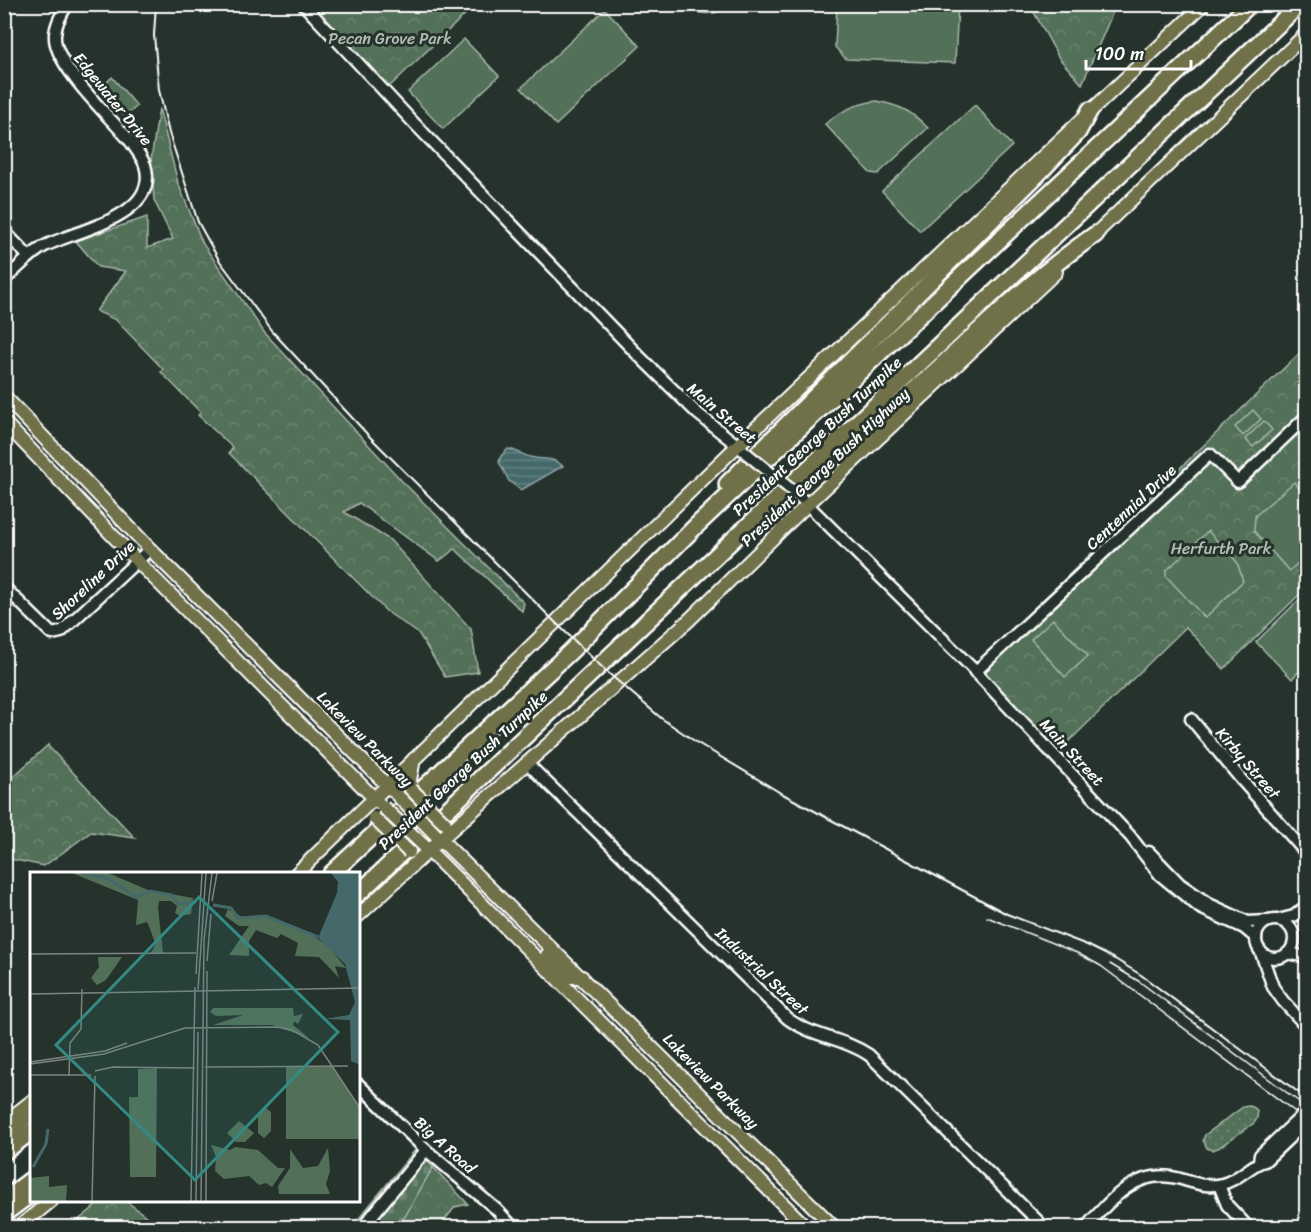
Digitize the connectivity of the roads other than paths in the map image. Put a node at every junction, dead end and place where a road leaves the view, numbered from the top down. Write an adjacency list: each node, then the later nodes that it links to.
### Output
1 (68, 4): 10 (street, Edgewater Drive)
2 (303, 4): 15 (street, Main Street)
3 (1204, 4): 7 (main road)
4 (1250, 4): 17 (highway, President George Bush Turnpike)
5 (1299, 4): 16 (highway, President George Bush Turnpike)
6 (1306, 34): 9 (main road, President George Bush Highway)
7 (1090, 110): 15 (main road); 17 (highway)
8 (4, 231): 10 (street)
9 (1096, 234): 16 (main road, President George Bush Highway); 16 (highway)
10 (29, 257): 11 (street, Edgewater Drive)
11 (4, 280)
12 (4, 396): 18 (main road, Lakeview Parkway)
13 (1306, 417): 22 (street, Centennial Drive)
14 (4, 422): 19 (main road)
15 (742, 449): 16 (street, Main Street, bridge); 25 (main road)
16 (800, 496): 22 (street, Main Street); 26 (main road, President George Bush Highway); 38 (highway, President George Bush Turnpike)
17 (696, 526): 36 (highway, President George Bush Turnpike)
18 (150, 549): 19 (street, Shoreline Drive); 21 (main road, Lakeview Parkway)
19 (137, 561): 20 (street, Shoreline Drive); 23 (main road)
20 (4, 586)
21 (268, 667): 23 (main road); 27 (main road, Lakeview Parkway)
22 (975, 672): 31 (street, Main Street)
23 (255, 680): 28 (main road)
24 (1191, 719): 34 (street, Kirby Street)
25 (414, 759): 27 (main road); 30 (main road, bridge)
26 (527, 763): 30 (main road, President George Bush Highway); 79 (street, Industrial Street)
27 (392, 789): 28 (main road); 32 (main road, Lakeview Parkway, bridge)
28 (379, 802): 29 (main road); 33 (main road, bridge)
29 (347, 824): 35 (main road); 37 (main road, bridge)
30 (458, 824): 32 (main road, President George Bush Highway)
31 (1130, 836): 42 (street, Main Street); 43 (street, Main Street)
32 (438, 837): 33 (main road, President George Bush Highway); 50 (main road, Lakeview Parkway)
33 (426, 848): 37 (main road, President George Bush Highway); 47 (main road)
34 (1306, 853)
35 (297, 872)
36 (332, 872)
37 (397, 880): 40 (main road, President George Bush Highway)
38 (360, 892)
39 (1306, 908): 41 (street); 44 (street)
40 (360, 914)
41 (1278, 920): 42 (street, Main Street); 44 (street)
42 (1267, 921): 43 (street)
43 (1256, 938): 45 (street)
44 (1293, 938): 46 (street); 48 (street)
45 (1259, 949): 48 (street); 51 (street)
46 (1306, 950)
47 (532, 953): 50 (main road); 54 (main road)
48 (1284, 955): 49 (street); 51 (street)
49 (1306, 957)
50 (582, 977): 53 (main road, Lakeview Parkway)
51 (1272, 985): 52 (street)
52 (1306, 1026)
53 (652, 1047): 54 (main road); 67 (main road, Lakeview Parkway)
54 (639, 1060): 70 (main road)
55 (360, 1086): 63 (street, Big A Road)
56 (30, 1103): 60 (main road)
57 (1306, 1112): 65 (street)
58 (30, 1114): 62 (highway)
59 (1306, 1122): 65 (street)
60 (4, 1123)
61 (30, 1132): 64 (highway)
62 (4, 1134)
63 (426, 1150): 74 (street, Big A Road); 76 (street)
64 (4, 1152)
65 (1259, 1161): 68 (street)
66 (30, 1180): 71 (highway)
67 (787, 1180): 70 (main road); 78 (main road, Lakeview Parkway)
68 (1219, 1185): 80 (street); 81 (street)
69 (30, 1194): 73 (highway)
70 (774, 1194): 77 (main road)
71 (4, 1200)
72 (49, 1202): 75 (main road)
73 (4, 1214)
74 (509, 1226)
75 (18, 1227)
76 (362, 1227)
77 (807, 1227)
78 (835, 1227)
79 (1045, 1227)
80 (1085, 1227)
81 (1248, 1227)

